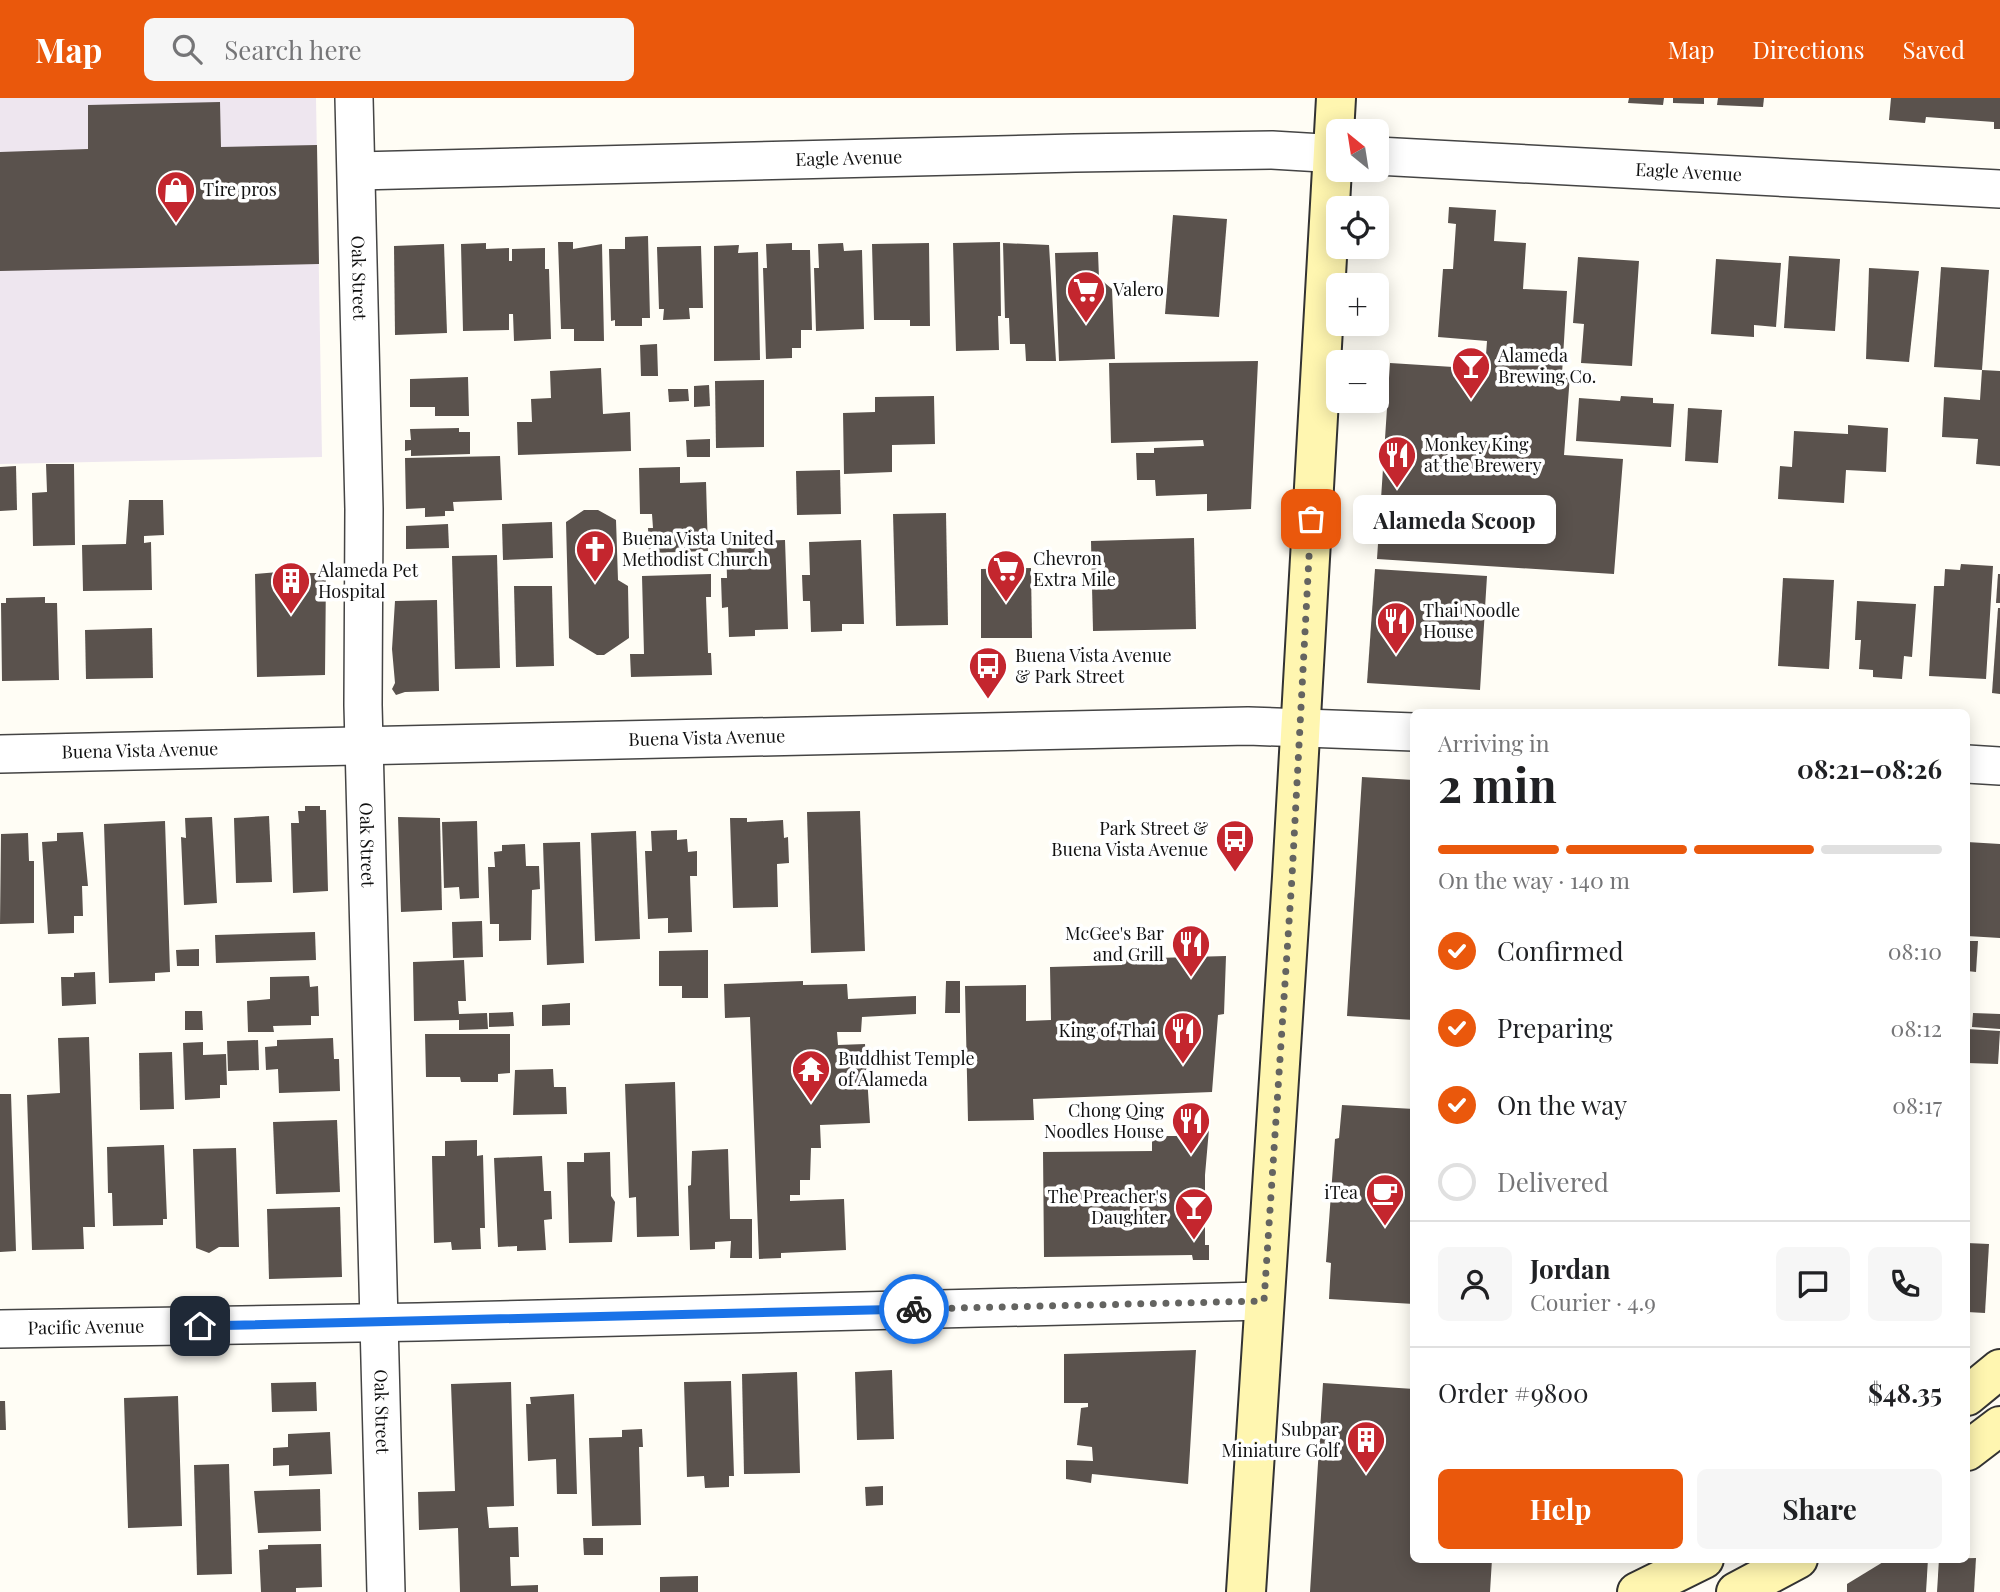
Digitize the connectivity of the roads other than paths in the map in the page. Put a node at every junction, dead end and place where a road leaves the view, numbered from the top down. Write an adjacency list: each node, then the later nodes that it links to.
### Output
1 (354, 98): 6 (street, Oak Street)
2 (1336, 98): 3 (main road)
3 (1336, 119)
4 (1326, 153): 6 (street, Eagle Avenue)
5 (1390, 157): 8 (street, Eagle Avenue)
6 (357, 171): 11 (street, Oak Street)
7 (1334, 182): 9 (main road)
8 (2000, 189)
9 (1300, 727): 10 (street, Buena Vista Avenue); 11 (street, Buena Vista Avenue); 15 (main road)
10 (1410, 732)
11 (364, 746): 12 (street, Buena Vista Avenue); 16 (street, Oak Street)
12 (0, 754)
13 (1970, 764): 14 (street)
14 (2000, 766)
15 (1264, 1301): 16 (street, Pacific Avenue); 25 (main road)
16 (377, 1323): 17 (street, Pacific Avenue); 24 (street, Oak Street)
17 (0, 1329)
18 (2000, 1368): 19 (main road)
19 (1970, 1393)
20 (2000, 1426): 21 (main road)
21 (1970, 1449)
22 (1696, 1563): 26 (main road)
23 (1790, 1563): 27 (main road)
24 (386, 1592)
25 (1246, 1592)
26 (1637, 1592)
27 (1736, 1592)

